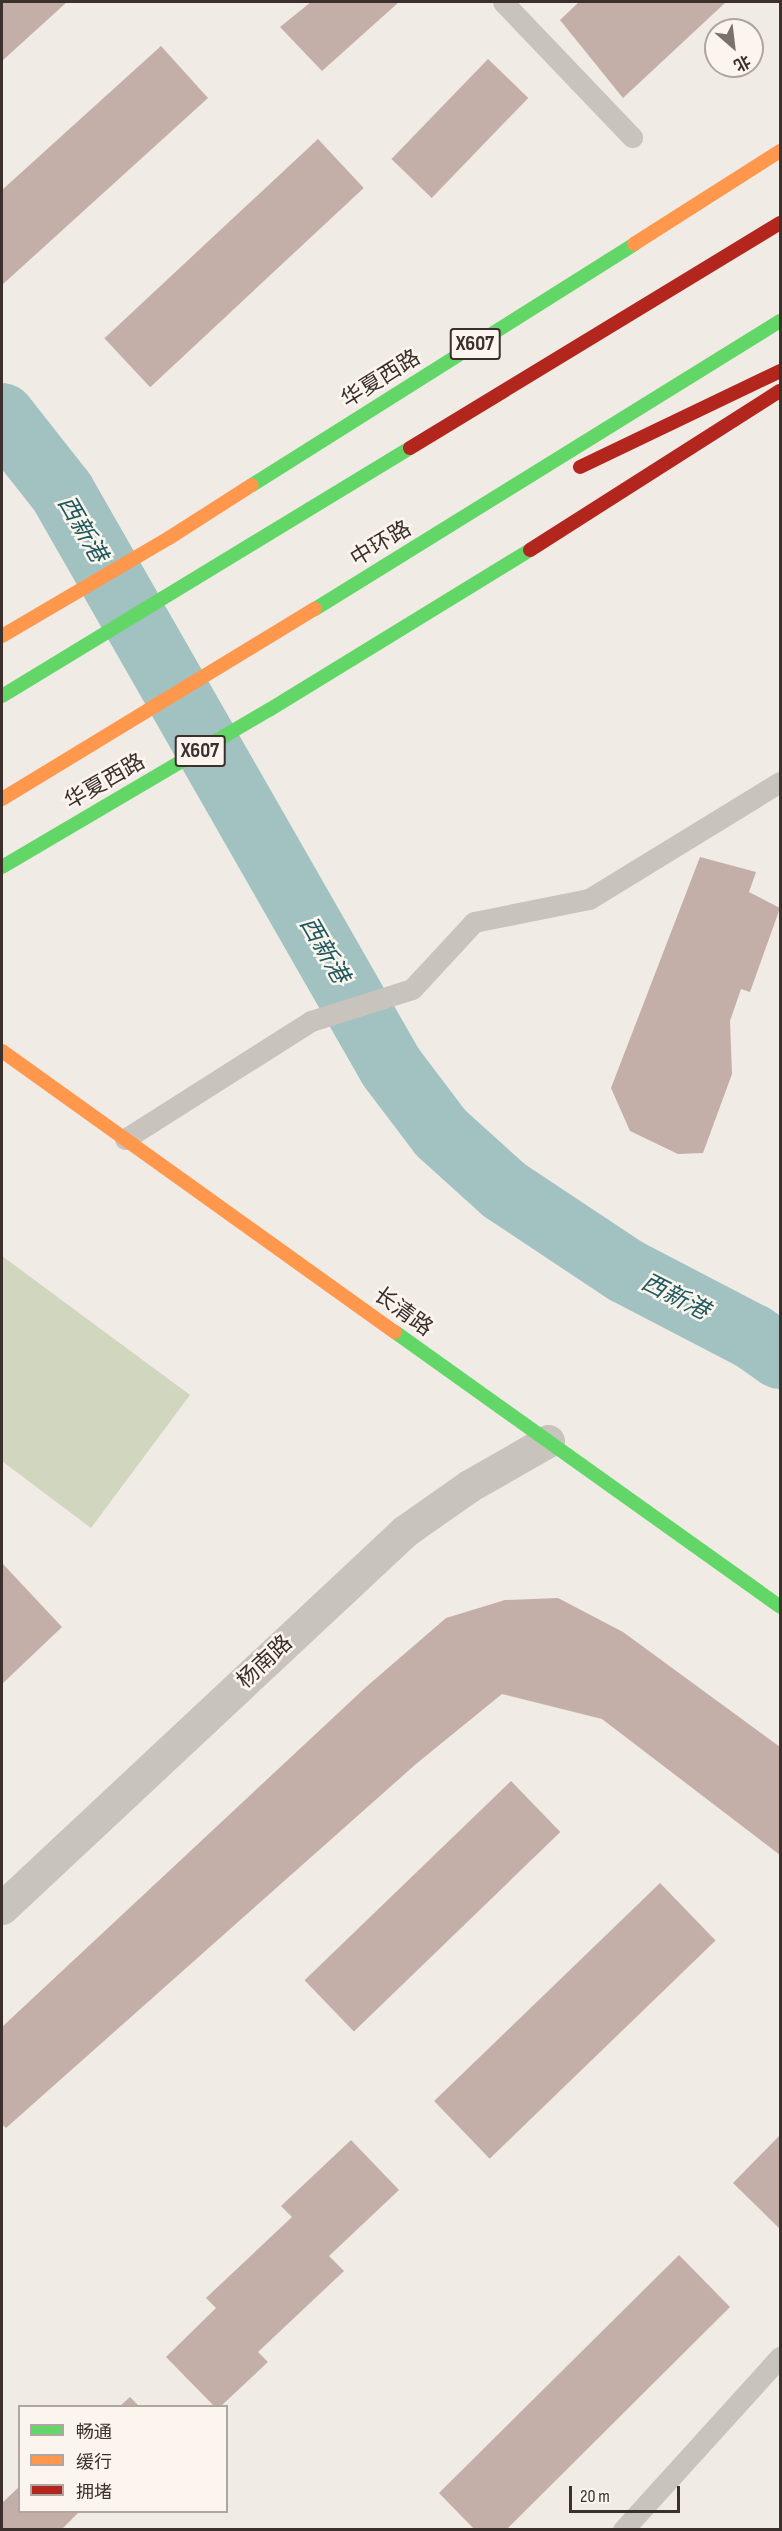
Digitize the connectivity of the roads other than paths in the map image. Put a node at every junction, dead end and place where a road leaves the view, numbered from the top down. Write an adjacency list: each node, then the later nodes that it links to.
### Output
1 (503, 2): 2 (lane)
2 (632, 137)
3 (780, 151): 11 (main road, 华夏西路 / X607)
4 (780, 223): 12 (main road)
5 (780, 321): 10 (main road, 中环路)
6 (780, 371): 8 (main road)
7 (780, 391): 15 (main road, 华夏西路 / X607)
8 (562, 476)
9 (541, 486): 10 (main road)
10 (433, 537): 14 (main road, 中环路)
11 (2, 636)
12 (2, 696)
13 (780, 782): 17 (lane)
14 (2, 799)
15 (2, 867)
16 (2, 1051): 17 (main road, 长清路)
17 (124, 1139): 18 (main road, 长清路)
18 (548, 1441): 19 (main road, 长清路); 20 (street, 杨南路)
19 (780, 1606)
20 (2, 1908)
21 (780, 2357): 22 (lane)
22 (623, 2529)

